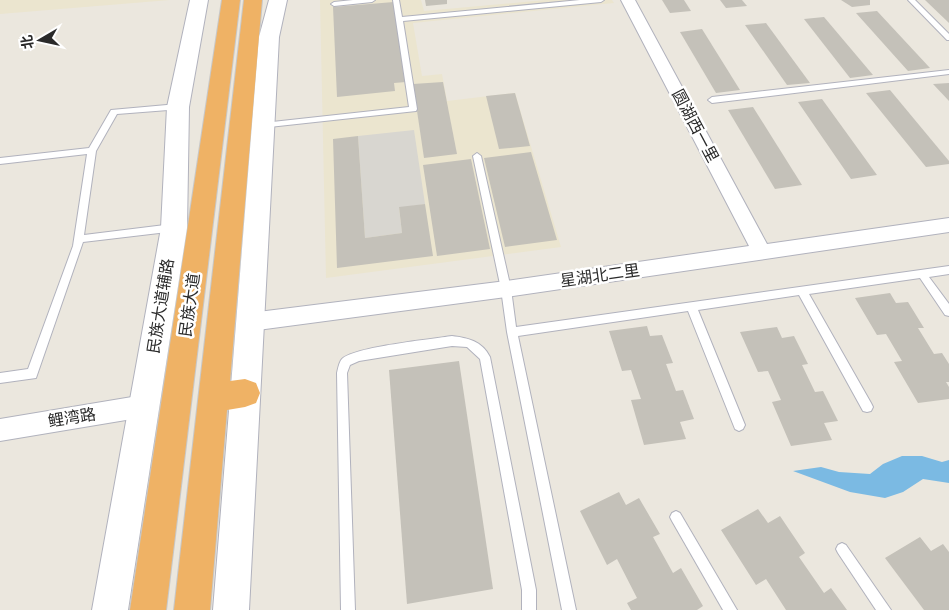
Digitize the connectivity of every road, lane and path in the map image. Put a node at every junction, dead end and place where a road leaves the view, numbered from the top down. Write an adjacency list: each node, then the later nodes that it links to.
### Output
1 (199, 0): 17 (street, 民族大道辅路)
2 (231, 0): 23 (highway, 民族大道)
3 (253, 0): 13 (highway, 民族大道)
4 (269, 0): 13 (highway)
5 (278, 0): 18 (street)
6 (372, 0): 11 (lane)
7 (396, 0): 12 (lane)
8 (600, 0): 12 (lane)
9 (628, 0): 25 (street, 圆湖西一里)
10 (911, 0): 14 (lane)
11 (334, 4)
12 (399, 19): 18 (lane)
13 (249, 38): 36 (highway, 民族大道)
14 (949, 38)
15 (949, 72): 16 (lane)
16 (712, 100)
17 (178, 106): 19 (lane); 23 (street, 民族大道辅路)
18 (263, 126): 32 (street)
19 (92, 151): 21 (lane); 24 (lane)
20 (477, 156): 28 (lane)
21 (0, 161)
22 (949, 225): 25 (street, 星湖北二里)
23 (187, 226): 24 (lane); 37 (street, 民族大道辅路); 44 (highway, 民族大道)
24 (79, 239): 34 (lane)
25 (762, 252): 28 (street, 星湖北二里)
26 (949, 270): 27 (lane)
27 (922, 274): 29 (lane); 31 (lane)
28 (506, 289): 32 (street, 星湖北二里); 33 (lane)
29 (802, 291): 30 (lane); 38 (lane)
30 (692, 308): 33 (lane); 39 (lane)
31 (949, 312)
32 (250, 322): 35 (street)
33 (512, 332): 49 (lane)
34 (0, 378)
35 (245, 393): 36 (highway); 46 (street)
36 (213, 398): 45 (highway, 民族大道)
37 (144, 406): 40 (street, 鲤湾路); 43 (street, 民族大道辅路)
38 (867, 407)
39 (740, 425)
40 (0, 430)
41 (676, 517): 50 (lane)
42 (842, 549): 51 (lane)
43 (110, 610)
44 (148, 610)
45 (192, 610)
46 (231, 610)
47 (348, 610): 48 (lane)
48 (529, 610)
49 (570, 610)
50 (730, 610)
51 (884, 610)

